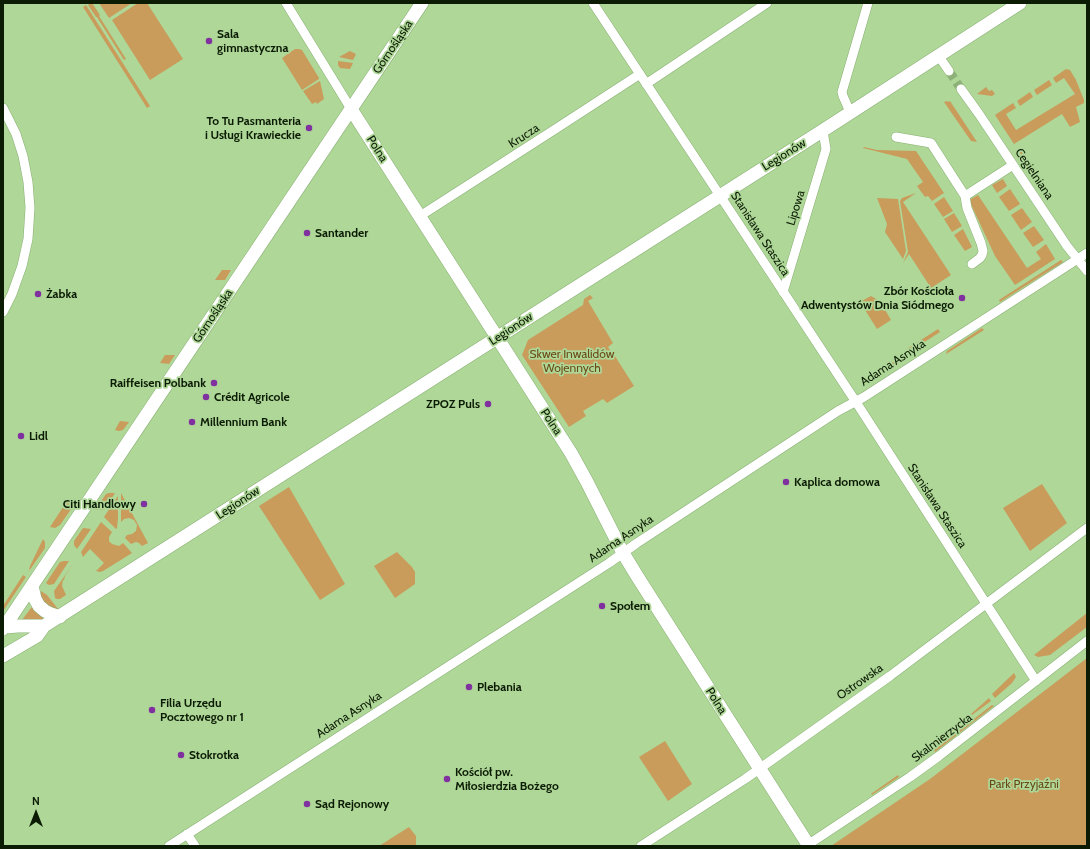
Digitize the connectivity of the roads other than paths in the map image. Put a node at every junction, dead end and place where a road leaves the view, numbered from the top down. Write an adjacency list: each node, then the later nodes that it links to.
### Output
1 (286, 3): 13 (street, Polna)
2 (422, 3): 13 (street, Górnośląska)
3 (593, 3): 9 (street, Stanisława Staszica)
4 (767, 3): 10 (street)
5 (868, 3): 14 (street)
6 (1020, 3): 7 (street, Legionów)
7 (938, 56): 8 (street); 14 (street, Legionów)
8 (949, 71)
9 (640, 74): 10 (street, Stanisława Staszica); 20 (street, Krucza)
10 (646, 84): 18 (street, Stanisława Staszica)
11 (961, 89): 17 (street, Cegielniana)
12 (3, 108): 26 (street)
13 (351, 109): 20 (street, Polna); 31 (street, Górnośląska)
14 (850, 112): 15 (street, Legionów)
15 (822, 131): 18 (street, Legionów); 25 (street, Lipowa)
16 (896, 137): 19 (street)
17 (1013, 165): 19 (street); 22 (street, Cegielniana)
18 (720, 195): 25 (street, Stanisława Staszica); 27 (street, Legionów)
19 (966, 196): 23 (street)
20 (420, 216): 27 (street, Polna)
21 (1087, 253): 22 (street, Adama Asnyka)
22 (1078, 259): 24 (street, Cegielniana); 28 (street, Adama Asnyka)
23 (972, 264)
24 (1087, 271)
25 (783, 292): 28 (street, Stanisława Staszica)
26 (3, 312)
27 (497, 338): 30 (street, Polna); 33 (street, Legionów)
28 (856, 402): 30 (street, Adama Asnyka); 32 (street, Stanisława Staszica)
29 (1087, 528): 32 (street, Ostrowska)
30 (623, 553): 40 (street, Polna); 41 (street, Adama Asnyka)
31 (32, 586): 33 (street); 35 (street, Górnośląska)
32 (986, 604): 39 (street, Stanisława Staszica); 40 (street, Ostrowska)
33 (60, 617): 34 (street, Legionów)
34 (44, 626): 35 (street); 37 (street, Legionów)
35 (4, 628): 37 (street)
36 (1087, 642): 39 (street, Skalmierzycka)
37 (24, 643): 38 (street, Legionów)
38 (3, 656)
39 (1036, 681): 45 (street, Skalmierzycka)
40 (759, 768): 44 (street, Ostrowska); 45 (street, Polna)
41 (187, 834): 42 (street, Adama Asnyka); 43 (street)
42 (169, 846)
43 (195, 846)
44 (641, 846)
45 (808, 846)

